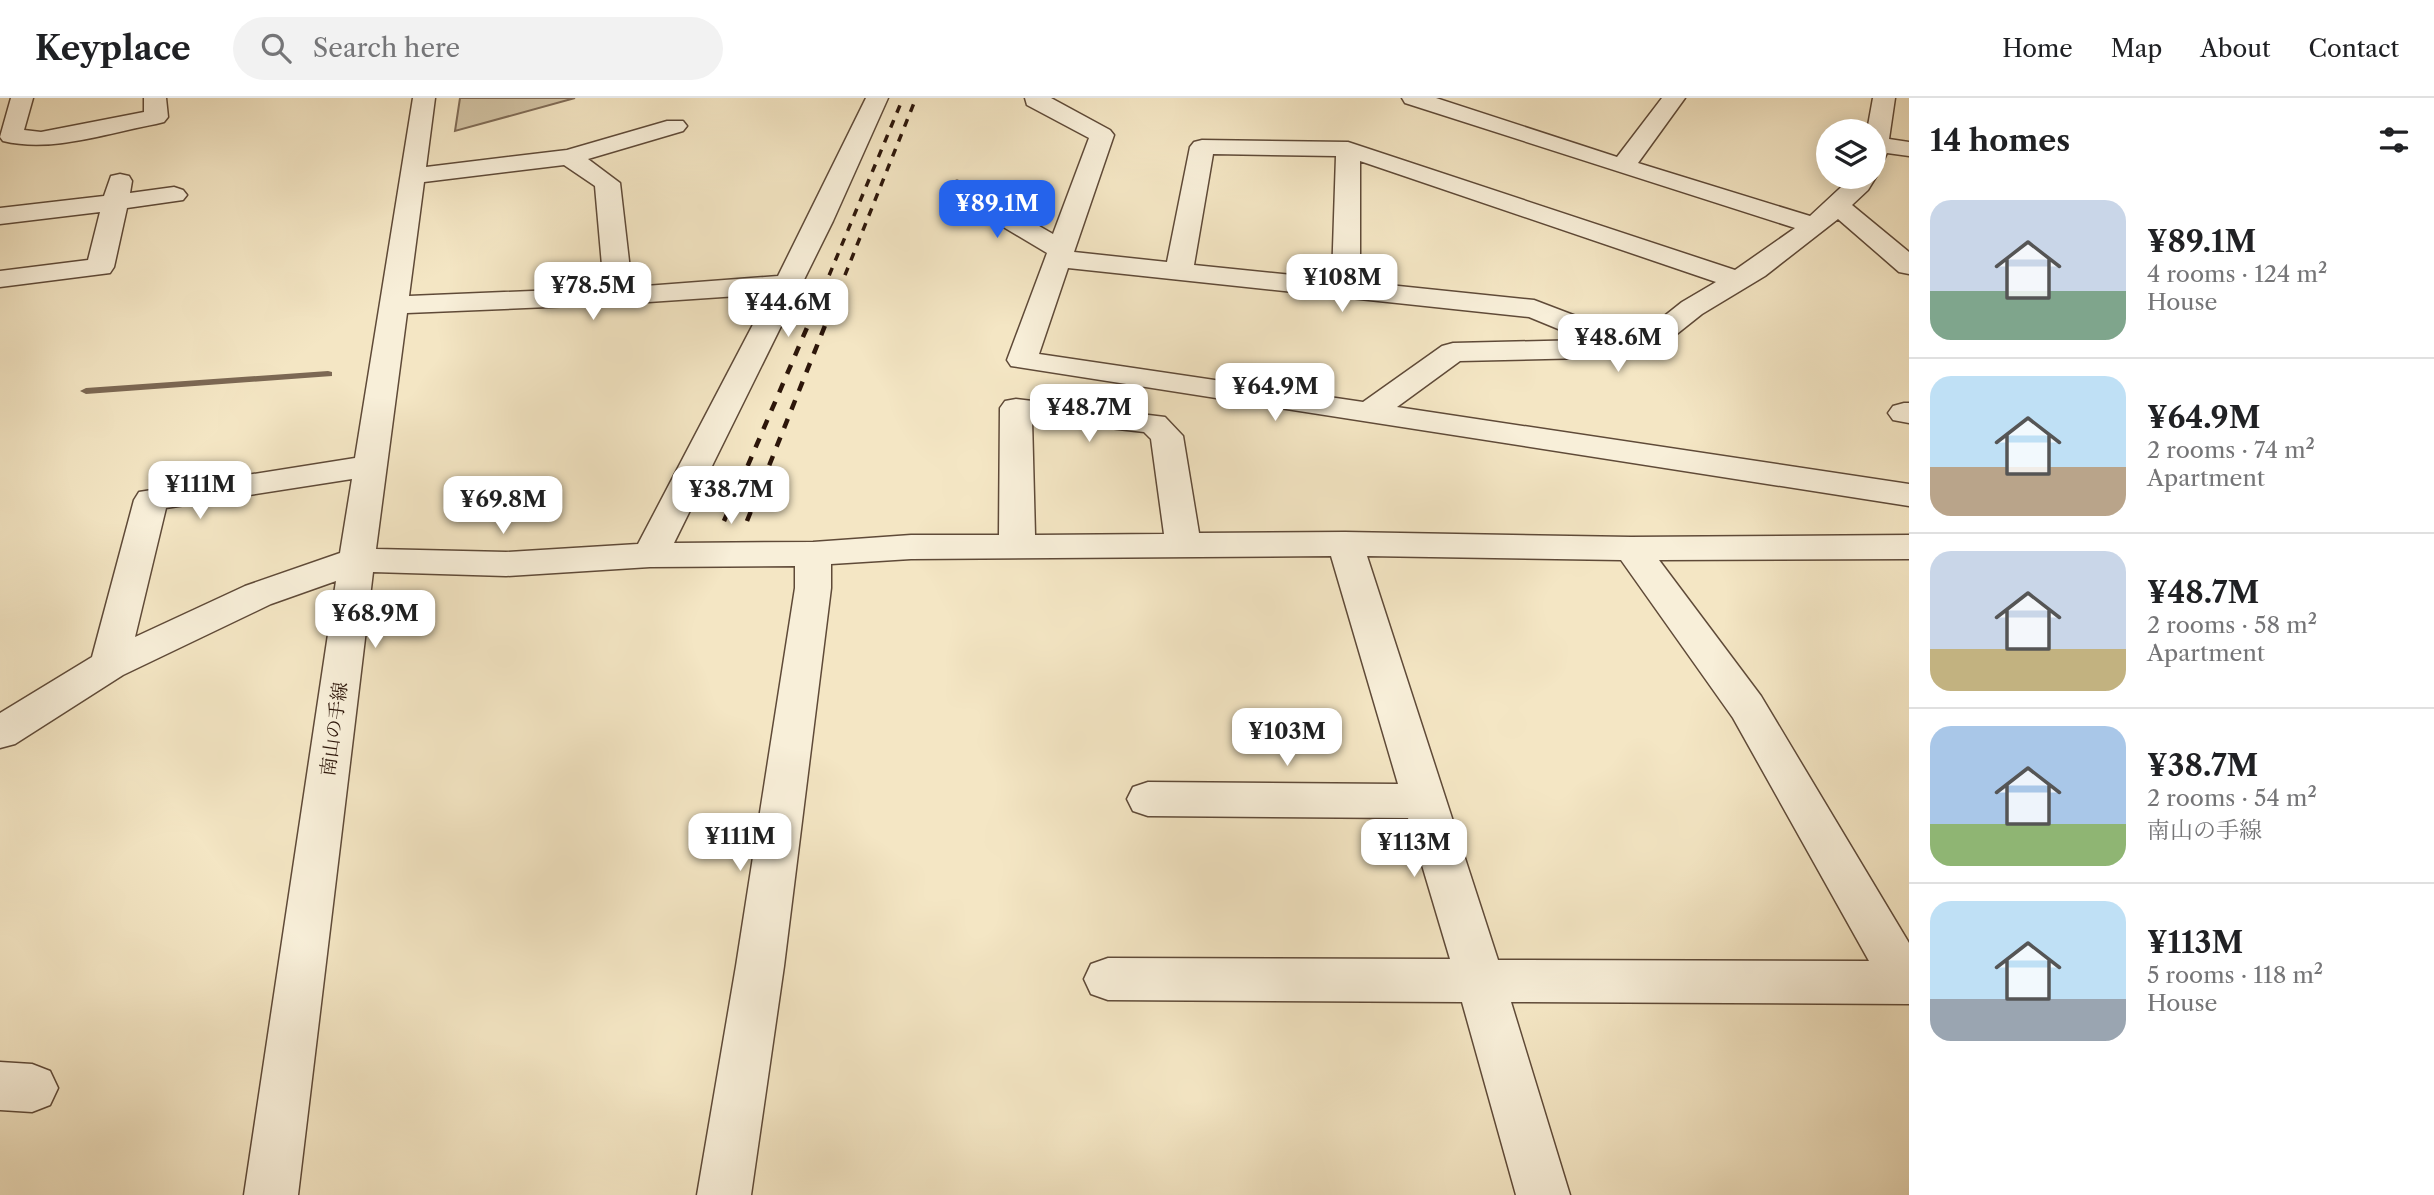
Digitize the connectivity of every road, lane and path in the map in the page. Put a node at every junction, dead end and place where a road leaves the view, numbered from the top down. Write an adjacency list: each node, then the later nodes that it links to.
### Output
1 (22, 98): 12 (street)
2 (155, 98): 12 (street)
3 (424, 98): 18 (street, 南山の手線)
4 (877, 98): 31 (street)
5 (1413, 98): 9 (street)
6 (1674, 98): 17 (street)
7 (1884, 98): 10 (street)
8 (1036, 99): 26 (street)
9 (1461, 105): 17 (street)
10 (1880, 119)
11 (675, 127): 16 (street)
12 (5, 135)
13 (1348, 149): 28 (street); 30 (street); 32 (street)
14 (1909, 149): 15 (street)
15 (1886, 150)
16 (569, 157): 18 (street); 33 (street)
17 (1623, 166): 25 (street)
18 (414, 176): 34 (street, 南山の手線)
19 (957, 189): 26 (street)
20 (1855, 189): 23 (street)
21 (117, 191): 22 (street); 24 (street); 29 (street)
22 (174, 195)
23 (1837, 205): 25 (street); 27 (street)
24 (0, 216)
25 (1815, 226): 30 (street)
26 (1059, 255): 28 (street); 36 (street)
27 (1909, 267)
28 (1179, 272): 32 (street)
29 (0, 279)
30 (1738, 280): 35 (street)
31 (788, 284): 33 (street); 45 (street)
32 (1346, 289): 35 (street)
33 (619, 296): 34 (street)
34 (396, 305): 37 (street, 南山の手線)
35 (1631, 348): 36 (street)
36 (1370, 412): 38 (street)
37 (372, 466): 46 (street, 南山の手線); 47 (street)
38 (1909, 495)
39 (1345, 544): 40 (street); 43 (street); 50 (street)
40 (1183, 545): 41 (street); 41 (street)
41 (1017, 546): 44 (street)
42 (1909, 547): 43 (street)
43 (1631, 549): 52 (street)
44 (813, 554): 45 (street); 54 (street)
45 (650, 555): 46 (street)
46 (357, 560): 47 (street); 53 (street, 南山の手線)
47 (109, 665): 48 (street)
48 (0, 733)
49 (1148, 799): 50 (street)
50 (1425, 801): 52 (street)
51 (1108, 979): 52 (street)
52 (1481, 982): 55 (street)
53 (271, 1195)
54 (723, 1195)
55 (1543, 1195)

